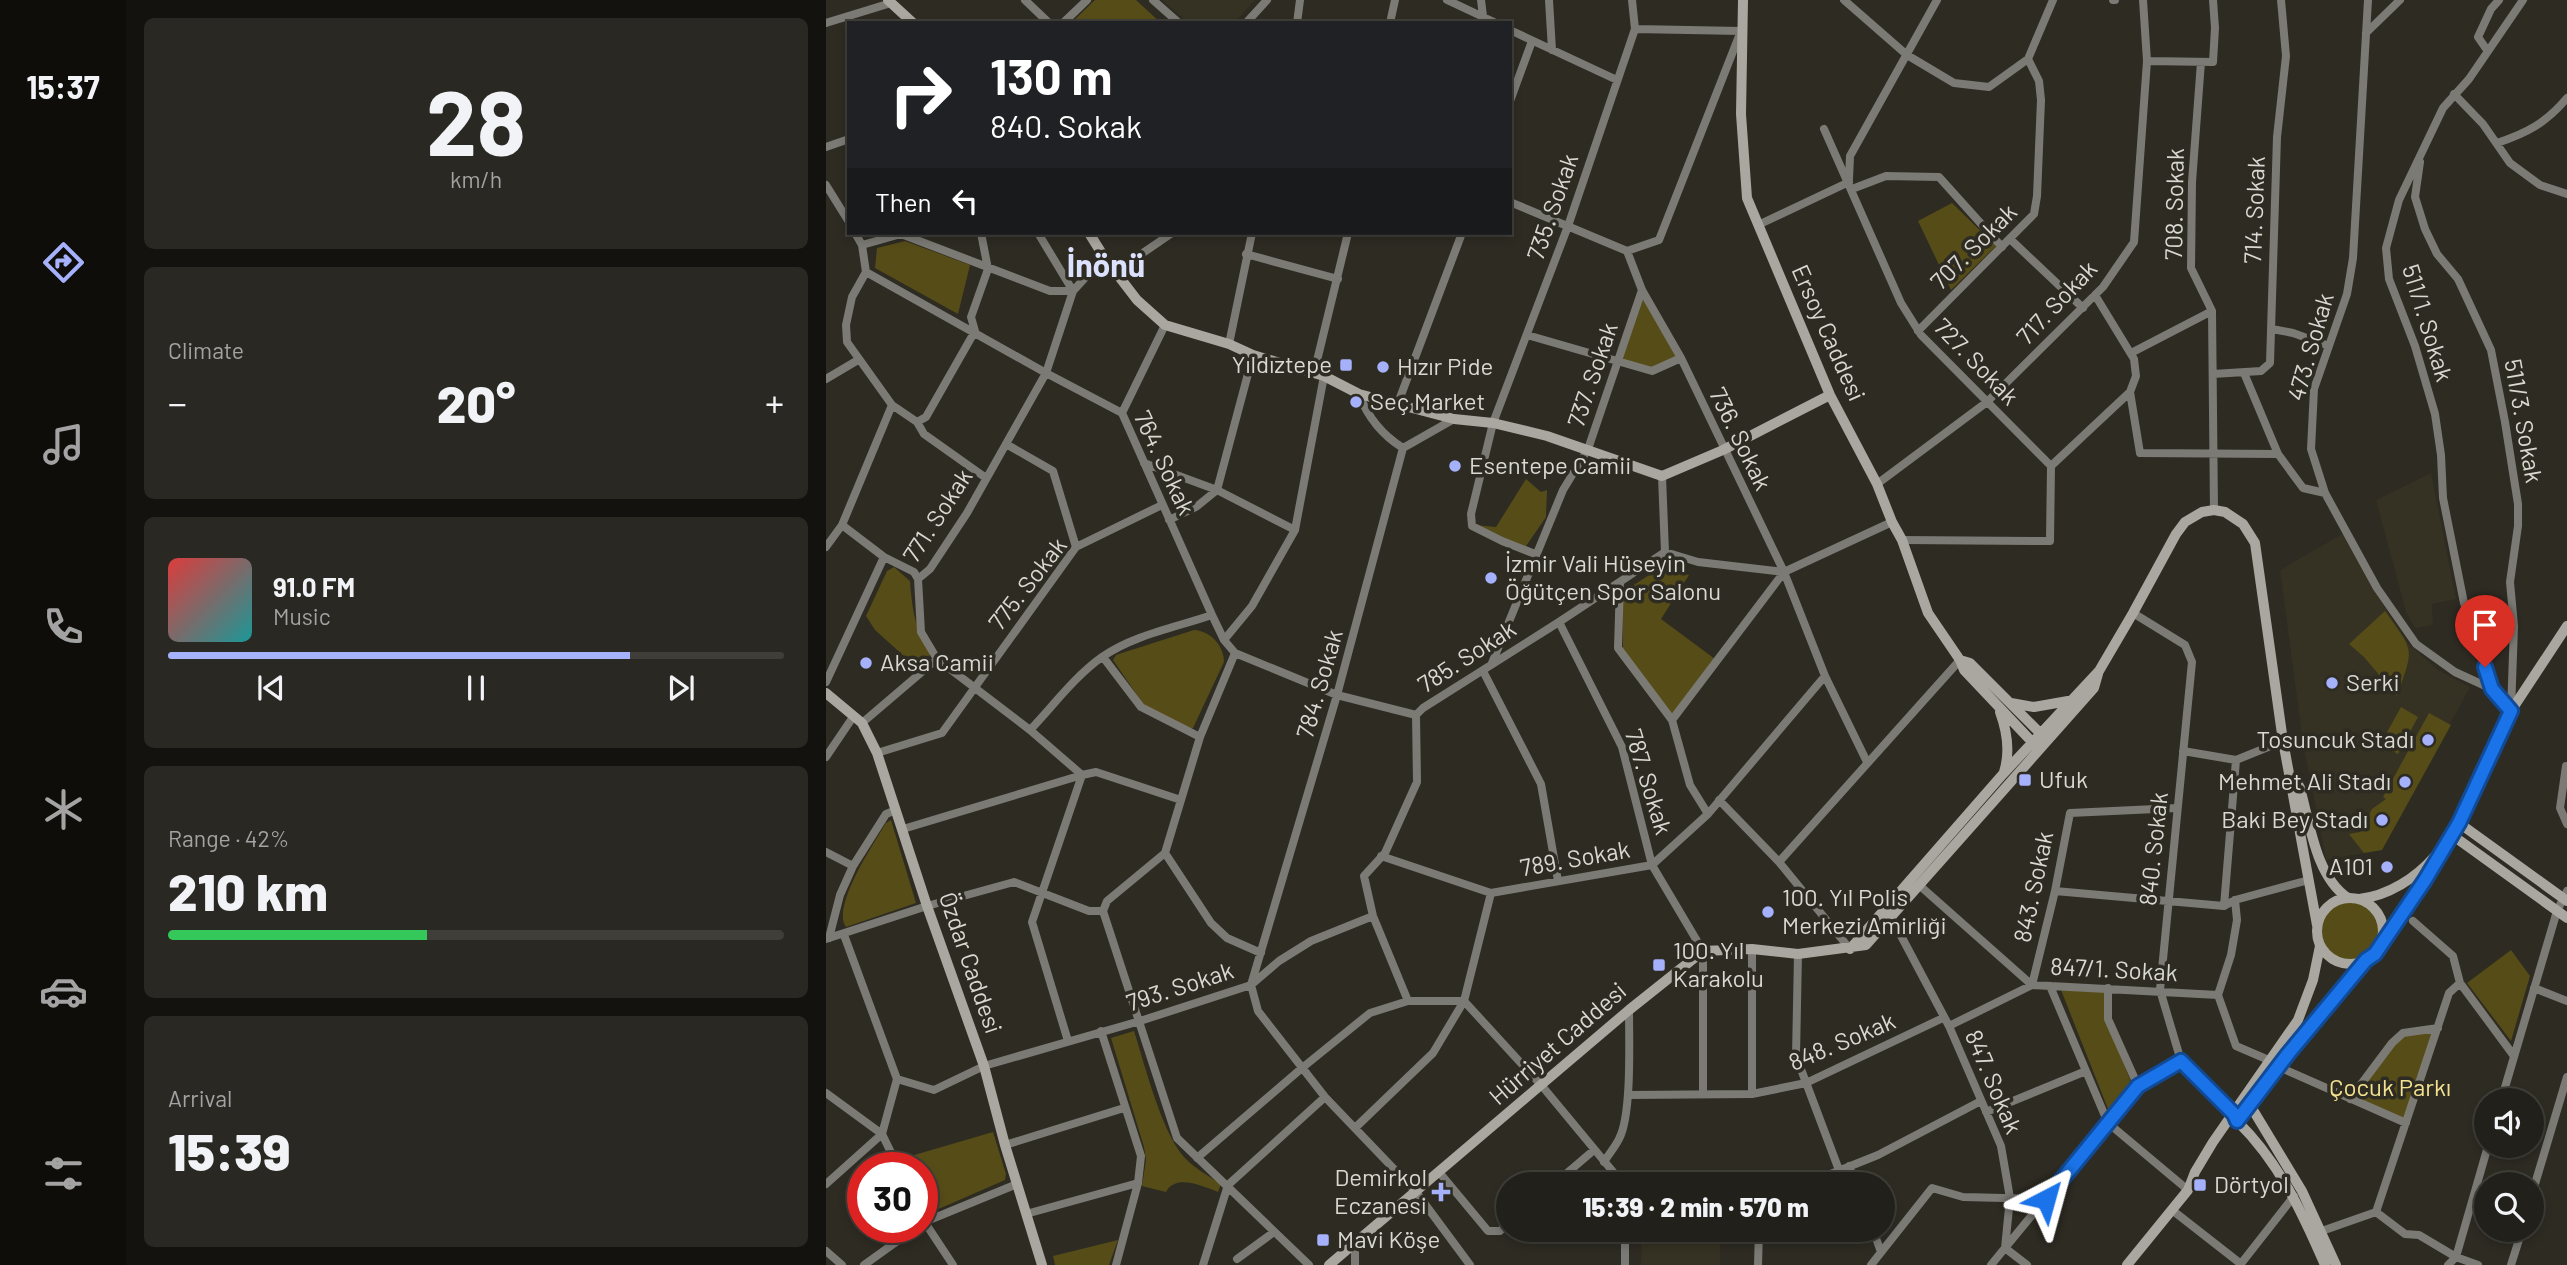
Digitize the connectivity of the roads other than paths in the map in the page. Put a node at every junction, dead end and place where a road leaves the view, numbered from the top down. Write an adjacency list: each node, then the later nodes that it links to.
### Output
1 (1025, 0): 25 (street)
2 (1087, 0): 26 (street)
3 (1153, 0): 27 (street)
4 (1267, 0): 28 (street)
5 (1300, 0): 29 (street)
6 (1395, 0): 30 (street)
7 (1447, 0): 23 (street)
8 (1481, 0): 23 (street)
9 (1549, 0): 38 (street)
10 (1632, 0): 33 (street, 735. Sokak)
11 (1743, 0): 35 (main road, Ersoy Caddesi)
12 (1844, 0): 40 (street)
13 (1937, 0): 40 (street)
14 (2053, 0): 41 (street)
15 (2143, 0): 42 (street, 717. Sokak)
16 (2213, 0): 43 (street)
17 (2281, 0): 86 (street, 714. Sokak)
18 (2368, 0): 36 (street, 473. Sokak)
19 (2400, 0): 36 (street)
20 (2499, 0): 39 (street)
21 (2523, 0): 39 (street, 511/1. Sokak)
22 (890, 2): 24 (main road); 32 (street)
23 (1483, 16): 31 (street)
24 (911, 21)
25 (1047, 21)
26 (1065, 21)
27 (1177, 21)
28 (1248, 21)
29 (1297, 21)
30 (1390, 21)
31 (1492, 21)
32 (826, 23)
33 (1635, 29): 35 (street); 44 (street, 735. Sokak)
34 (1512, 31): 37 (street)
35 (1741, 31): 58 (main road, Ersoy Caddesi); 73 (street)
36 (2366, 33): 91 (street, 473. Sokak)
37 (1532, 41): 38 (street); 46 (street)
38 (1552, 50): 44 (street)
39 (2487, 50): 45 (street, 511/1. Sokak)
40 (1907, 55): 41 (street); 53 (street)
41 (2028, 59): 70 (street, 707. Sokak)
42 (2147, 61): 43 (street); 82 (street, 717. Sokak)
43 (2201, 62): 84 (street, 708. Sokak)
44 (1617, 80): 59 (street, 735. Sokak)
45 (2454, 94): 50 (street); 52 (street, 511/1. Sokak)
46 (1512, 96)
47 (2567, 98): 50 (street)
48 (1824, 129): 53 (street, 727. Sokak)
49 (847, 140): 51 (street)
50 (2497, 144): 55 (street)
51 (826, 146)
52 (2420, 156): 155 (street, 511/1. Sokak); 161 (street, 511/3. Sokak)
53 (1851, 185): 58 (street); 72 (street); 88 (street, 727. Sokak)
54 (826, 186): 57 (street)
55 (2567, 194)
56 (1512, 203): 59 (street)
57 (847, 219)
58 (1758, 225): 104 (main road, Ersoy Caddesi)
59 (1568, 226): 73 (street); 89 (street, 735. Sokak)
60 (856, 235): 71 (street)
61 (898, 235): 71 (street)
62 (903, 235): 76 (street)
63 (981, 235): 76 (street)
64 (1039, 235): 81 (street)
65 (1090, 235): 75 (main road)
66 (1169, 235): 78 (street)
67 (1251, 235): 74 (street)
68 (1348, 235): 79 (street)
69 (1461, 235): 106 (street)
70 (2010, 239): 72 (street, 707. Sokak); 83 (street)
71 (862, 246): 77 (street)
72 (2002, 247): 88 (street, 707. Sokak)
73 (1628, 251): 80 (street, 736. Sokak)
74 (1246, 254): 79 (street); 90 (street)
75 (1104, 257): 78 (main road); 81 (street, 771. Sokak)
76 (988, 269): 81 (street); 87 (street)
77 (866, 272): 87 (street, 764. Sokak); 95 (street)
78 (1115, 272): 85 (main road)
79 (1338, 279): 99 (street)
80 (1642, 290): 94 (street, 736. Sokak); 96 (street, 737. Sokak)
81 (1073, 291): 97 (street, 771. Sokak)
82 (2095, 295): 83 (street, 717. Sokak); 92 (street)
83 (2083, 308): 105 (street, 717. Sokak)
84 (2212, 311): 92 (street); 100 (street, 708. Sokak)
85 (1165, 326): 90 (main road); 108 (street)
86 (2272, 329): 91 (street); 98 (street, 714. Sokak)
87 (975, 331): 97 (street, 764. Sokak); 110 (street)
88 (1918, 331): 105 (street, 727. Sokak)
89 (1527, 335): 96 (street); 111 (street, 735. Sokak)
90 (1229, 344): 93 (main road)
91 (2329, 346): 124 (street, 473. Sokak)
92 (2131, 353): 102 (street)
93 (1254, 355): 99 (main road); 123 (street)
94 (1681, 358): 96 (street); 115 (street, 736. Sokak)
95 (858, 360): 101 (street); 107 (street)
96 (1617, 362): 114 (street, 737. Sokak)
97 (1046, 373): 108 (street, 764. Sokak); 112 (street, 771. Sokak)
98 (2244, 373): 100 (street, 714. Sokak); 117 (street)
99 (1319, 374): 103 (main road); 130 (street)
100 (2213, 374): 116 (street, 708. Sokak)
101 (826, 379)
102 (2130, 391): 116 (street); 119 (street)
103 (1359, 394): 106 (main road); 113 (street)
104 (1830, 396): 115 (main road); 122 (main road, Ersoy Caddesi)
105 (1987, 402): 119 (street, 727. Sokak); 122 (street, 717. Sokak)
106 (1398, 403): 109 (main road)
107 (892, 405): 110 (street); 129 (street)
108 (1122, 413): 118 (street, 764. Sokak)
109 (1454, 419): 111 (main road); 113 (street)
110 (917, 422): 121 (street)
111 (1493, 423): 114 (main road); 135 (street, 735. Sokak)
112 (1006, 444): 121 (street, 771. Sokak); 133 (street)
113 (1404, 448): 157 (street, 784. Sokak)
114 (1588, 449): 120 (main road); 135 (street, 737. Sokak)
115 (1723, 450): 120 (main road); 137 (street, 736. Sokak)
116 (2215, 452): 117 (street); 126 (street, 708. Sokak)
117 (2278, 454): 124 (street)
118 (1143, 463): 123 (street); 125 (street, 764. Sokak)
119 (2051, 466): 131 (street)
120 (1662, 476): 134 (street)
121 (986, 478): 138 (street, 771. Sokak)
122 (1877, 484): 128 (main road, Ersoy Caddesi)
123 (1217, 490): 127 (street); 130 (street)
124 (2325, 493): 155 (street, 473. Sokak)
125 (1162, 505): 127 (street, 764. Sokak); 133 (street, 775. Sokak)
126 (2214, 510): 140 (main road); 168 (main road)
127 (1169, 520): 141 (street, 764. Sokak)
128 (1892, 522): 131 (main road, Ersoy Caddesi); 137 (street)
129 (842, 525): 132 (street); 136 (street)
130 (1295, 530): 144 (street)
131 (1902, 540): 148 (main road, Ersoy Caddesi)
132 (826, 547)
133 (1076, 547): 154 (street, 775. Sokak)
134 (1665, 552): 137 (street); 139 (street, 785. Sokak)
135 (1535, 554): 149 (street, 737. Sokak)
136 (884, 556): 138 (street); 153 (street)
137 (1784, 572): 152 (street, 736. Sokak); 164 (street)
138 (918, 579): 147 (street, 771. Sokak)
139 (1620, 582): 142 (street, 785. Sokak); 164 (street)
140 (2133, 613): 151 (main road); 169 (street, 840. Sokak)
141 (1212, 615): 144 (street, 764. Sokak); 146 (street)
142 (1559, 622): 149 (street, 785. Sokak); 191 (street, 787. Sokak)
143 (2567, 626): 161 (main road)
144 (1224, 640): 145 (street, 764. Sokak)
145 (1235, 653): 157 (street, 764. Sokak); 166 (street)
146 (1103, 657): 165 (street); 166 (street)
147 (937, 659): 154 (street, 771. Sokak); 163 (street)
148 (1961, 660): 159 (main road, Ersoy Caddesi); 160 (main road, Ersoy Caddesi); 173 (street)
149 (1492, 663): 150 (street, 785. Sokak)
150 (1483, 671): 162 (street, 785. Sokak); 194 (street)
151 (2099, 671): 158 (main road); 167 (main road)
152 (1825, 676): 173 (street, 736. Sokak); 179 (street, 789. Sokak)
153 (826, 682)
154 (975, 686): 165 (street, 771. Sokak); 170 (street, 775. Sokak)
155 (2492, 689): 161 (street, 473. Sokak)
156 (826, 693): 163 (main road, Özdar Caddesi)
157 (1337, 695): 162 (street, 764. Sokak); 219 (street, 784. Sokak)
158 (2068, 701): 159 (main road); 167 (main road)
159 (2011, 703): 167 (main road, Ersoy Caddesi)
160 (1997, 706): 167 (main road, Ersoy Caddesi); 176 (main road, Ersoy Caddesi)
161 (2511, 711): 183 (main road)
162 (1416, 715): 189 (street, 785. Sokak)
163 (858, 720): 170 (main road, Özdar Caddesi); 171 (street)
164 (1672, 720): 182 (street)
165 (1030, 730): 177 (street, 771. Sokak)
166 (1200, 737): 178 (street)
167 (2040, 741): 176 (main road); 195 (main road)
168 (2283, 741): 172 (street); 175 (main road)
169 (2183, 751): 172 (street); 180 (street, 840. Sokak)
170 (877, 753): 181 (main road, Özdar Caddesi)
171 (826, 757)
172 (2236, 760): 204 (street)
173 (1867, 762): 190 (street)
174 (2566, 766): 184 (street)
175 (2290, 771): 193 (main road); 200 (main road)
176 (2003, 774): 217 (main road)
177 (1082, 775): 178 (street); 185 (street); 197 (street)
178 (1181, 800): 188 (street)
179 (1719, 800): 182 (street, 789. Sokak); 190 (street)
180 (2178, 808): 196 (street, 843. Sokak); 202 (street, 840. Sokak)
181 (896, 810): 185 (main road, Özdar Caddesi); 192 (street)
182 (1708, 814): 191 (street, 789. Sokak)
183 (2459, 823): 186 (main road); 199 (main road)
184 (2567, 824)
185 (903, 829): 203 (main road, Özdar Caddesi)
186 (2452, 835): 200 (main road); 206 (main road); 214 (main road)
187 (826, 852): 192 (street)
188 (1165, 853): 205 (street); 219 (street)
189 (1381, 856): 198 (street, 789. Sokak); 207 (street, 785. Sokak)
190 (1779, 862): 217 (street)
191 (1652, 865): 194 (street, 789. Sokak); 218 (street, 787. Sokak)
192 (853, 866): 213 (street)
193 (2309, 880): 201 (street); 211 (main road)
194 (1558, 881): 198 (street, 789. Sokak)
195 (1919, 885): 208 (main road); 224 (street, 847/1. Sokak)
196 (2055, 891): 202 (street); 224 (street, 843. Sokak)
197 (1040, 893): 203 (street); 205 (street); 238 (street)
198 (1491, 893): 231 (street)
199 (2566, 897): 206 (street)
200 (2354, 899): 211 (main road); 214 (main road)
201 (2235, 900): 204 (street); 229 (street)
202 (2168, 901): 204 (street); 228 (street, 840. Sokak)
203 (927, 906): 212 (street); 243 (main road, Özdar Caddesi)
204 (2224, 906)
205 (1103, 911): 234 (street)
206 (2557, 911): 209 (main road); 227 (street)
207 (1373, 915): 223 (street, 793. Sokak); 230 (street, 785. Sokak)
208 (1891, 917): 217 (main road); 235 (street, 847. Sokak)
209 (2567, 918)
210 (2413, 921): 222 (street)
211 (2317, 925): 215 (main road)
212 (844, 935): 213 (street); 247 (street)
213 (828, 939)
214 (2380, 944): 221 (main road)
215 (2320, 946): 221 (main road); 239 (main road)
216 (1752, 949): 218 (main road); 220 (main road); 254 (street)
217 (1850, 949): 220 (main road)
218 (1703, 951): 233 (main road, Hürriyet Caddesi); 253 (street)
219 (1261, 953): 223 (street, 784. Sokak)
220 (1798, 954): 248 (street)
221 (2366, 960): 239 (main road)
222 (2460, 983): 236 (street); 240 (street)
223 (1251, 985): 234 (street, 793. Sokak); 244 (street)
224 (2032, 985): 225 (street, 847/1. Sokak); 235 (street)
225 (2050, 986): 226 (street, 847/1. Sokak); 245 (street)
226 (2108, 988): 228 (street, 847/1. Sokak); 250 (street)
227 (2534, 988): 232 (street); 240 (street)
228 (2160, 990): 229 (street, 847/1. Sokak); 241 (street, 840. Sokak)
229 (2218, 995): 242 (street)
230 (1408, 1001): 231 (street); 244 (street)
231 (1464, 1001): 249 (street); 266 (street)
232 (2567, 1001)
233 (1629, 1010): 249 (main road, Hürriyet Caddesi); 255 (street)
234 (1140, 1021): 237 (street, 793. Sokak); 271 (street)
235 (1946, 1022): 248 (street, 848. Sokak); 259 (street, 847. Sokak)
236 (2438, 1028): 257 (street); 264 (street)
237 (1101, 1031): 238 (street, 793. Sokak); 261 (street)
238 (1068, 1041): 243 (street, 793. Sokak)
239 (2283, 1053): 242 (main road)
240 (2514, 1056): 251 (street)
241 (2181, 1061): 250 (street); 258 (street, 840. Sokak)
242 (2275, 1064): 257 (street); 260 (main road)
243 (984, 1066): 247 (street, 793. Sokak); 268 (main road, Özdar Caddesi)
244 (1302, 1068): 256 (street); 271 (street)
245 (2086, 1071): 262 (street); 265 (street)
246 (2567, 1077): 281 (street)
247 (897, 1079): 267 (street)
248 (1806, 1083): 254 (street, 848. Sokak); 275 (street)
249 (1542, 1086): 269 (street); 276 (main road, Hürriyet Caddesi)
250 (2138, 1086): 265 (street)
251 (2505, 1088)
252 (826, 1093): 267 (street)
253 (1703, 1094): 254 (street, 848. Sokak); 255 (street, 848. Sokak)
254 (1752, 1094)
255 (1628, 1095): 273 (street)
256 (1325, 1097): 266 (street); 285 (street)
257 (2350, 1099): 264 (street)
258 (2220, 1100): 260 (street); 263 (street, 840. Sokak)
259 (1981, 1101): 262 (street, 847. Sokak); 274 (street)
260 (2248, 1101): 263 (main road); 297 (main road)
261 (1124, 1108): 268 (street); 282 (street)
262 (1986, 1112): 289 (street, 847. Sokak)
263 (2236, 1118): 286 (main road); 288 (main road)
264 (2406, 1122): 292 (street)
265 (2108, 1123): 286 (street); 290 (street)
266 (1355, 1128): 287 (street)
267 (882, 1134): 270 (street); 283 (street)
268 (1005, 1145): 284 (main road, Özdar Caddesi)
269 (1594, 1150): 273 (street); 277 (street)
270 (891, 1152)
271 (1197, 1158): 285 (street)
272 (2485, 1158): 308 (street)
273 (1604, 1162): 278 (street)
274 (1849, 1166): 275 (street); 280 (street)
275 (1839, 1170): 279 (street)
276 (1439, 1172): 287 (main road, Hürriyet Caddesi); 295 (street)
277 (1568, 1172)
278 (1613, 1172)
279 (1834, 1172)
280 (1851, 1172)
281 (2539, 1172)
282 (1138, 1183): 293 (street); 315 (street)
283 (826, 1184)
284 (1017, 1184): 293 (main road, Özdar Caddesi); 294 (street)
285 (1228, 1185): 296 (street); 316 (street)
286 (2188, 1190): 291 (main road)
287 (1416, 1192): 304 (main road, Hürriyet Caddesi); 320 (street)
288 (2294, 1196): 310 (street); 327 (main road)
289 (2010, 1198): 290 (street); 305 (street, 847. Sokak); 307 (street)
290 (2046, 1199): 305 (street)
291 (2172, 1210): 310 (street); 326 (main road)
292 (2376, 1212): 297 (street); 308 (street)
293 (1026, 1213): 314 (main road, Özdar Caddesi)
294 (938, 1215)
295 (1496, 1231)
296 (1274, 1232): 309 (street); 317 (street)
297 (2319, 1232): 328 (main road)
298 (1625, 1242): 321 (street)
299 (1759, 1242): 322 (street)
300 (1877, 1242): 307 (street)
301 (2518, 1242): 331 (street)
302 (893, 1243): 312 (street)
303 (937, 1243): 313 (street)
304 (1355, 1243): 318 (main road, Hürriyet Caddesi); 319 (street)
305 (2005, 1248): 324 (street); 325 (street)
306 (826, 1251): 311 (street)
307 (1881, 1252): 323 (street)
308 (2456, 1257): 329 (street); 330 (street)
309 (1237, 1259)
310 (2240, 1264)
311 (842, 1265)
312 (864, 1265)
313 (953, 1265)
314 (1042, 1265)
315 (1116, 1265)
316 (1203, 1265)
317 (1309, 1265)
318 (1329, 1265)
319 (1354, 1265)
320 (1470, 1265)
321 (1625, 1265)
322 (1758, 1265)
323 (1871, 1265)
324 (1991, 1265)
325 (2027, 1265)
326 (2127, 1265)
327 (2325, 1265)
328 (2336, 1265)
329 (2448, 1265)
330 (2478, 1265)
331 (2511, 1265)

